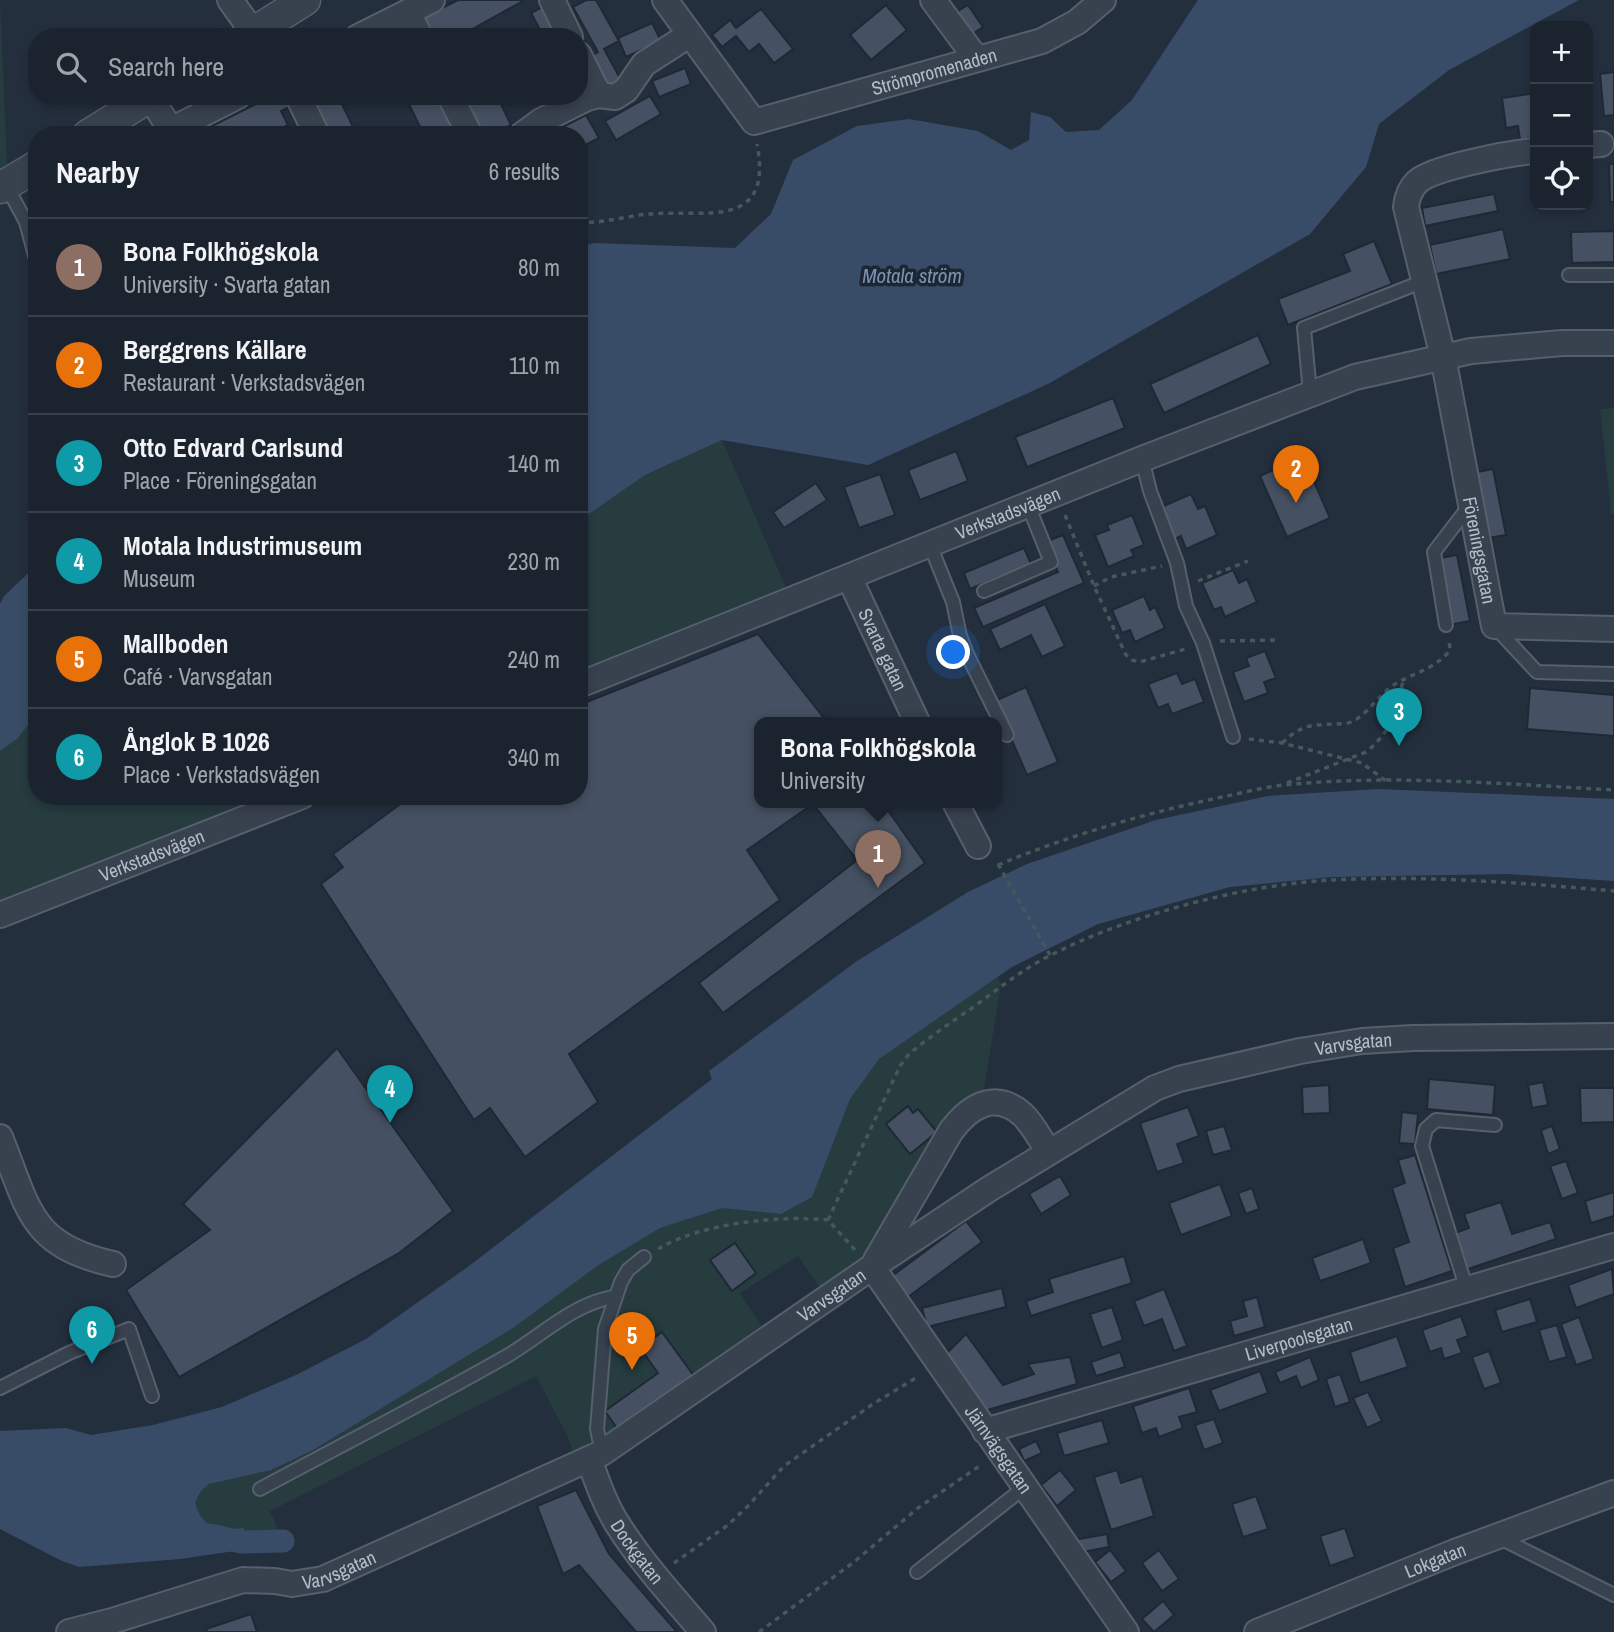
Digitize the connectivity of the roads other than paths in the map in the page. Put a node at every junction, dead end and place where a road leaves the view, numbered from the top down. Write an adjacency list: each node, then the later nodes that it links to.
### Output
1 (230, 0): 9 (street)
2 (305, 0): 10 (street)
3 (432, 0): 8 (street)
4 (552, 0): 13 (street)
5 (665, 0): 14 (street)
6 (933, 0): 15 (street)
7 (1103, 0): 15 (street, Strömpromenaden)
8 (408, 12): 11 (street); 12 (street)
9 (246, 28)
10 (260, 28)
11 (376, 28)
12 (416, 28)
13 (566, 28)
14 (689, 35): 15 (street, Strömpromenaden); 17 (street)
15 (976, 58)
16 (588, 73): 17 (street)
17 (599, 95): 18 (street)
18 (588, 98)
19 (137, 105): 25 (street)
20 (155, 105): 26 (street)
21 (221, 105): 27 (street)
22 (302, 105): 28 (street)
23 (455, 105): 29 (street)
24 (573, 105): 30 (street)
25 (103, 126)
26 (167, 126)
27 (181, 126)
28 (313, 126)
29 (465, 126)
30 (534, 126)
31 (1530, 152): 37 (street)
32 (28, 172): 33 (street)
33 (3, 187): 34 (lane)
34 (28, 229)
35 (1569, 275): 36 (lane)
36 (1614, 275)
37 (1424, 281): 39 (street); 40 (lane)
38 (1614, 343): 39 (street, Verkstadsvägen)
39 (1443, 357): 40 (street, Verkstadsvägen); 42 (street, Föreningsgatan)
40 (1310, 393): 41 (street, Verkstadsvägen)
41 (1142, 459): 43 (street, Verkstadsvägen); 56 (lane)
42 (1471, 504): 47 (lane); 48 (street, Föreningsgatan)
43 (1028, 505): 44 (street, Verkstadsvägen); 46 (lane)
44 (930, 544): 45 (street, Verkstadsvägen); 53 (lane)
45 (849, 576): 51 (street, Verkstadsvägen); 52 (street, Svarta gatan)
46 (984, 592)
47 (1446, 625)
48 (1494, 626): 49 (street, Föreningsgatan); 50 (lane)
49 (1614, 629)
50 (1614, 674)
51 (588, 681)
52 (915, 717)
53 (998, 717)
54 (1002, 725): 55 (lane)
55 (1007, 735)
56 (1233, 737)
57 (279, 805): 60 (street, Verkstadsvägen)
58 (958, 808): 59 (street)
59 (978, 846)
60 (0, 915)
61 (1614, 1037): 64 (street, Varvsgatan)
62 (1495, 1125): 69 (lane)
63 (0, 1137): 67 (street)
64 (1048, 1151): 68 (street, Varvsgatan); 68 (street)
65 (1614, 1246): 69 (street, Liverpoolsgatan)
66 (644, 1257): 70 (lane)
67 (113, 1264)
68 (872, 1266): 73 (street, Järnvägsgatan); 74 (street, Varvsgatan)
69 (1467, 1290): 73 (street, Liverpoolsgatan)
70 (614, 1297): 74 (lane); 76 (lane)
71 (0, 1388): 72 (lane)
72 (152, 1396)
73 (985, 1431): 75 (street, Järnvägsgatan)
74 (596, 1456): 81 (street, Varvsgatan); 82 (street, Dockgatan)
75 (1025, 1488): 79 (lane); 83 (street, Järnvägsgatan)
76 (260, 1489)
77 (1614, 1493): 78 (street, Lokgatan)
78 (1497, 1537): 80 (lane); 84 (street, Lokgatan)
79 (917, 1572)
80 (1614, 1595)
81 (69, 1632)
82 (703, 1632)
83 (1126, 1632)
84 (1257, 1632)

